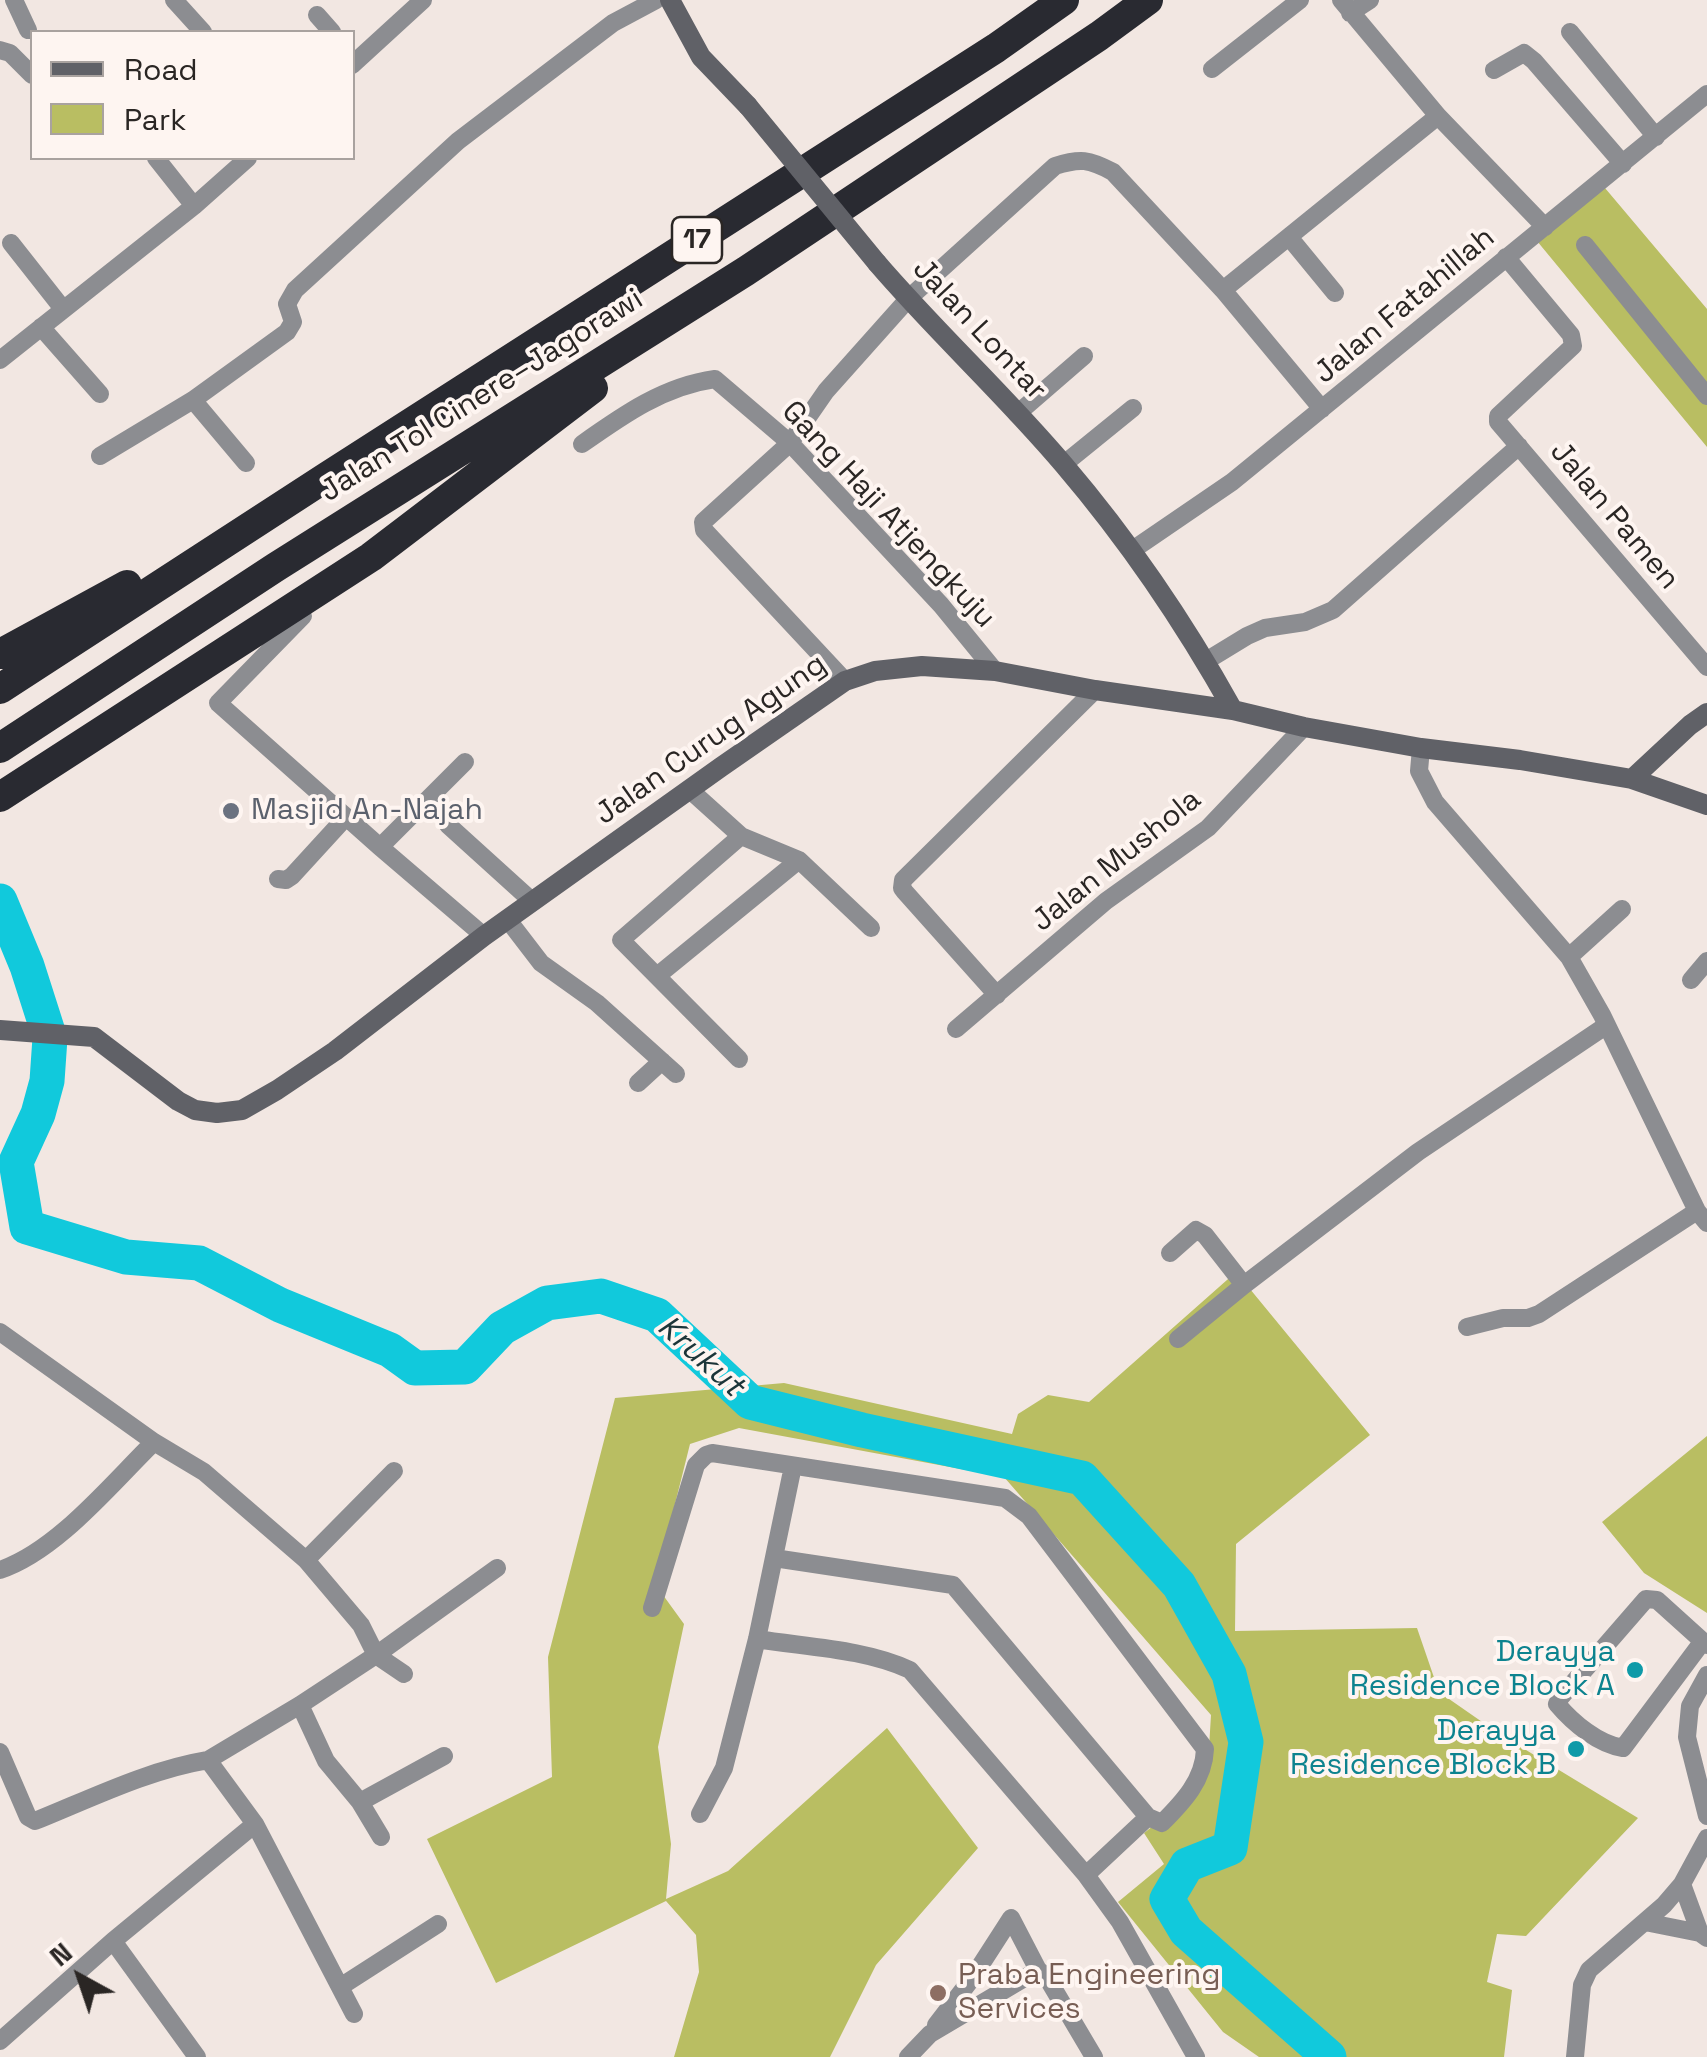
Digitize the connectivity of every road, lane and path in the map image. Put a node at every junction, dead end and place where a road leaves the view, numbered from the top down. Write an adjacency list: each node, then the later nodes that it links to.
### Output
1 (14, 0): 12 (street)
2 (174, 0): 13 (street)
3 (423, 0): 17 (street)
4 (656, 0): 43 (street)
5 (670, 0): 36 (street, Jalan Lontar, bridge)
6 (1064, 0): 53 (highway, Jalan Tol Cinere–Jagorawi / 17)
7 (1148, 0): 33 (highway, Jalan Tol Cinere–Jagorawi / 17)
8 (1300, 0): 18 (street)
9 (1370, 0): 10 (street)
10 (1345, 6): 22 (street)
11 (317, 15): 14 (street)
12 (28, 30)
13 (201, 30)
14 (330, 30)
15 (1570, 32): 23 (street)
16 (0, 50): 20 (street)
17 (355, 60)
18 (1212, 69)
19 (1494, 70): 26 (street)
20 (30, 74)
21 (1707, 94): 23 (street, Jalan Fatahillah)
22 (1438, 116): 28 (street); 29 (street)
23 (1656, 138): 26 (street, Jalan Fatahillah)
24 (158, 160): 27 (street)
25 (246, 160): 27 (street)
26 (1624, 164): 28 (street, Jalan Fatahillah)
27 (194, 206): 37 (street)
28 (1545, 227): 32 (street, Jalan Fatahillah)
29 (1290, 237): 34 (street); 35 (street)
30 (10, 243): 37 (street)
31 (1584, 244): 42 (street)
32 (1506, 257): 45 (street, Jalan Fatahillah); 49 (street)
33 (746, 271): 65 (highway); 67 (highway, Jalan Tol Cinere–Jagorawi / 17)
34 (1223, 290): 36 (street); 45 (street)
35 (1335, 293)
36 (910, 298): 46 (street, Jalan Lontar); 47 (street)
37 (63, 308): 38 (street)
38 (41, 327): 40 (street); 41 (street)
39 (1084, 356): 46 (street)
40 (0, 360)
41 (100, 394)
42 (1707, 396)
43 (193, 400): 50 (street); 51 (street)
44 (1133, 408): 52 (street)
45 (1322, 409): 54 (street, Jalan Fatahillah)
46 (1017, 414): 52 (street, Jalan Lontar)
47 (790, 443): 48 (street, Gang Haji Atjengkuju); 59 (street, Gang Haji Atjengkuju); 60 (street)
48 (582, 444)
49 (1519, 446): 57 (street); 58 (street, Jalan Pamen)
50 (100, 456)
51 (246, 463)
52 (1064, 464): 54 (street, Jalan Lontar)
53 (328, 476): 56 (highway); 61 (highway, Jalan Tol Cinere–Jagorawi / 17)
54 (1131, 551): 57 (street, Jalan Lontar)
55 (302, 616): 75 (street)
56 (0, 654)
57 (1206, 661): 63 (street, Jalan Lontar)
58 (1707, 667)
59 (994, 671): 60 (street, Jalan Curug Agung); 62 (street, Jalan Curug Agung)
60 (845, 681): 71 (street, Jalan Curug Agung)
61 (0, 690)
62 (1095, 690): 63 (street, Jalan Curug Agung); 90 (street)
63 (1233, 710): 66 (street, Jalan Curug Agung)
64 (1707, 713): 70 (street)
65 (117, 724): 72 (highway); 74 (highway)
66 (1304, 728): 68 (street, Jalan Curug Agung); 90 (street, Jalan Mushola)
67 (0, 748)
68 (1421, 748): 70 (street, Jalan Curug Agung); 86 (street)
69 (465, 762): 78 (street)
70 (1632, 780): 73 (street, Jalan Curug Agung)
71 (690, 790): 77 (street); 81 (street, Jalan Curug Agung)
72 (0, 798)
73 (1707, 805)
74 (0, 815)
75 (346, 817): 78 (street); 80 (street)
76 (448, 825): 81 (street)
77 (741, 836): 79 (street); 88 (street)
78 (380, 846): 85 (street)
79 (799, 860): 84 (street); 88 (street)
80 (278, 879)
81 (533, 902): 83 (street, Jalan Curug Agung)
82 (1622, 910): 86 (street)
83 (508, 920): 85 (street, Jalan Curug Agung); 95 (street)
84 (871, 928)
85 (484, 936): 93 (street, Jalan Curug Agung)
86 (1569, 957): 91 (street)
87 (1707, 961): 89 (street)
88 (657, 976): 94 (street)
89 (1691, 980)
90 (997, 995): 92 (street, Jalan Mushola)
91 (1607, 1025): 96 (street); 98 (street)
92 (956, 1029)
93 (0, 1030)
94 (739, 1059)
95 (638, 1084)
96 (1702, 1217): 99 (street)
97 (1170, 1252): 98 (street)
98 (1244, 1284): 101 (street)
99 (1467, 1327)
100 (0, 1332): 102 (street)
101 (1178, 1339)
102 (154, 1442): 106 (street); 108 (street)
103 (793, 1466): 105 (street); 109 (street); 122 (street)
104 (394, 1471): 106 (street)
105 (774, 1558): 110 (street); 122 (street)
106 (306, 1560): 112 (street)
107 (497, 1568): 112 (street)
108 (0, 1570)
109 (652, 1608)
110 (757, 1639): 120 (street); 126 (street)
111 (1705, 1643): 111 (street)
112 (376, 1655): 113 (street); 115 (street)
113 (404, 1674)
114 (1707, 1675): 121 (street)
115 (300, 1706): 118 (street); 119 (street)
116 (0, 1752): 118 (street)
117 (444, 1756): 119 (street)
118 (208, 1760): 123 (street)
119 (360, 1802): 124 (street)
120 (700, 1814)
121 (1707, 1816)
122 (1148, 1817): 126 (street)
123 (256, 1824): 131 (street); 133 (street)
124 (381, 1837)
125 (1707, 1838): 127 (street)
126 (1086, 1874): 141 (street)
127 (1682, 1884): 128 (street); 130 (street)
128 (1645, 1922): 130 (street); 142 (street)
129 (438, 1924): 133 (street)
130 (1703, 1936)
131 (113, 1941): 136 (street); 138 (street)
132 (1038, 1970): 135 (street); 135 (street); 137 (street)
133 (340, 1987): 134 (street)
134 (354, 2014)
135 (930, 2034): 139 (street)
136 (0, 2042)
137 (1091, 2052): 140 (street)
138 (196, 2057)
139 (908, 2057)
140 (1072, 2057)
141 (1196, 2057)
142 (1575, 2057)

